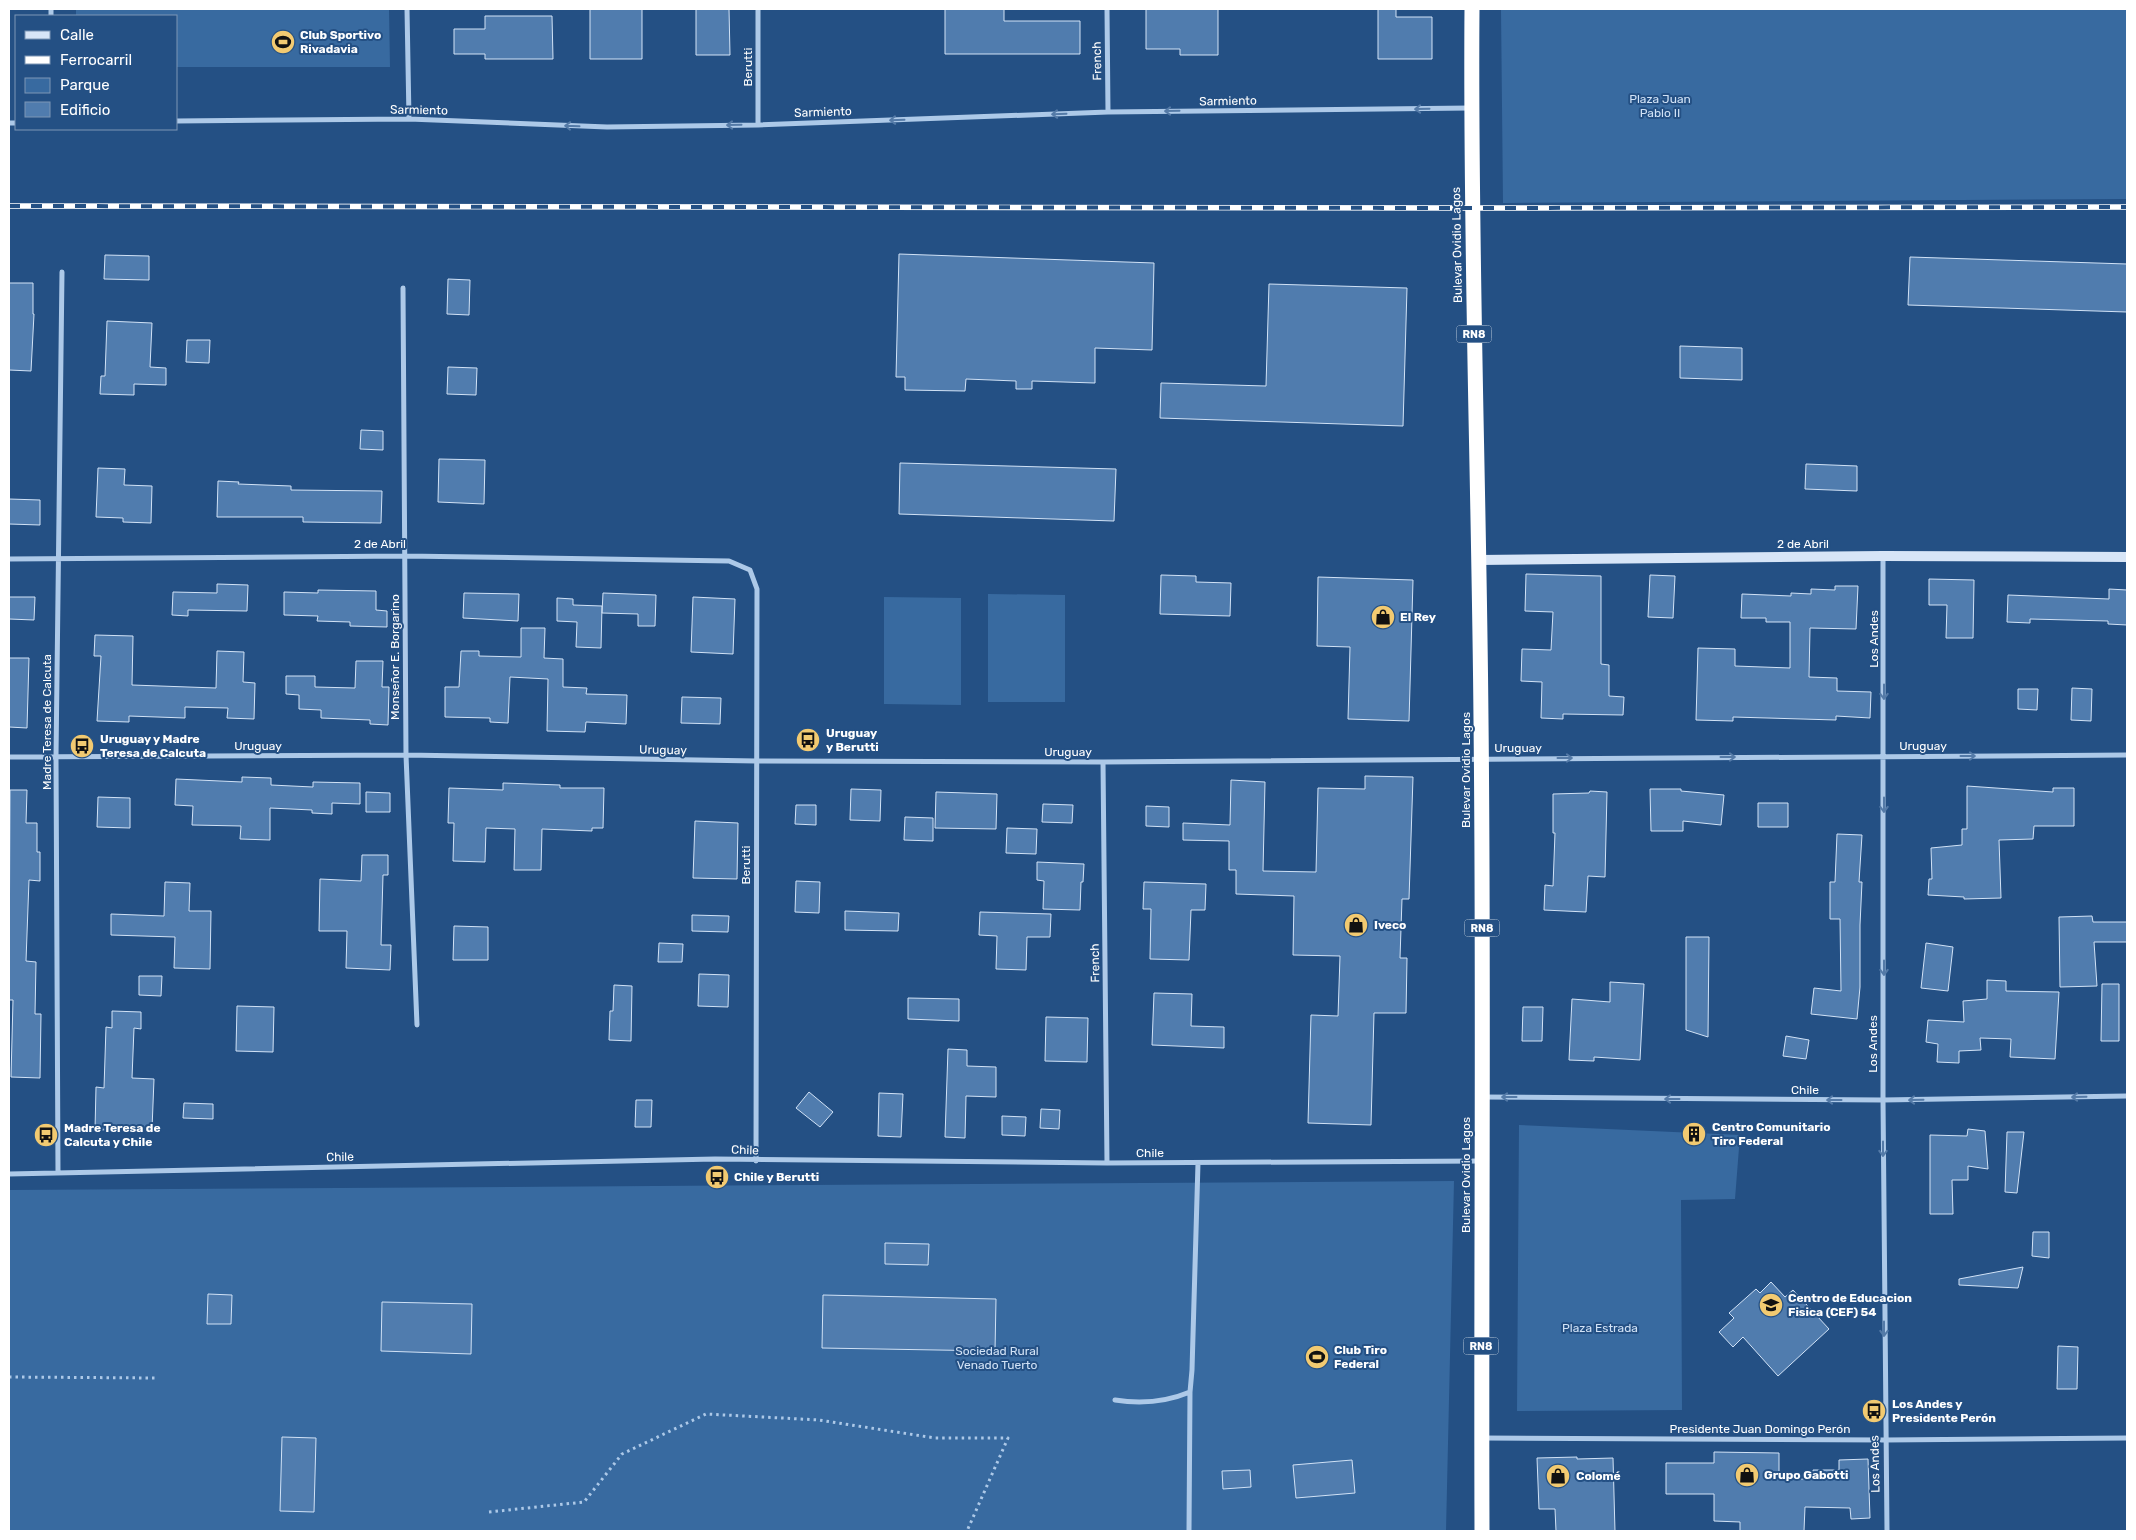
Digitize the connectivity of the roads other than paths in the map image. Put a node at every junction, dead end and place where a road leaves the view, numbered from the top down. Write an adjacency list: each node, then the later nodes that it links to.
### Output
1 (407, 9): 7 (street)
2 (758, 9): 9 (street, Berutti)
3 (1107, 9): 6 (street, French)
4 (1472, 9): 5 (highway, Bulevar Ovidio Lagos / RN8)
5 (1471, 108): 6 (street, Sarmiento, one-way to 6); 17 (highway, Bulevar Ovidio Lagos / RN8)
6 (1108, 112): 9 (street, Sarmiento, one-way to 9)
7 (409, 119): 8 (street, Sarmiento); 9 (street, Sarmiento, one-way to 7)
8 (178, 121)
9 (758, 125)
10 (62, 272): 16 (street, Madre Teresa de Calcuta)
11 (403, 288): 12 (street, Monseñor E. Borgarino)
12 (405, 556): 16 (street, 2 de Abril); 18 (street, 2 de Abril); 19 (street, Monseñor E. Borgarino)
13 (1883, 556): 14 (main road, 2 de Abril); 17 (main road, 2 de Abril); 21 (street, Los Andes, one-way to 21)
14 (2127, 557)
15 (9, 559): 16 (street, 2 de Abril)
16 (58, 560): 23 (street, Madre Teresa de Calcuta)
17 (1479, 560): 24 (highway, Bulevar Ovidio Lagos / RN8)
18 (750, 570): 25 (street, Berutti)
19 (406, 755): 23 (street, Uruguay); 25 (street, Uruguay); 27 (street, Monseñor E. Borgarino)
20 (2127, 755): 21 (street, Uruguay, one-way to 20)
21 (1884, 756): 24 (street, Uruguay, one-way to 21); 30 (street, Los Andes, one-way to 30)
22 (9, 757): 23 (street, Uruguay)
23 (56, 757): 35 (street, Madre Teresa de Calcuta)
24 (1482, 759): 26 (street, Uruguay); 29 (highway, Bulevar Ovidio Lagos / RN8)
25 (756, 761): 26 (street, Uruguay); 31 (street, Berutti)
26 (1103, 762): 33 (street, French)
27 (417, 1025)
28 (2127, 1096): 30 (street, Chile, one-way to 30)
29 (1482, 1097): 30 (street, Chile, one-way to 29); 32 (highway, Bulevar Ovidio Lagos / RN8)
30 (1883, 1100): 41 (street, Los Andes, one-way to 41)
31 (756, 1161): 33 (street, Chile); 35 (street, Chile)
32 (1481, 1161): 34 (street, Chile); 39 (highway, Bulevar Ovidio Lagos / RN8)
33 (1107, 1163): 34 (street, Chile)
34 (1198, 1163): 37 (street)
35 (58, 1173): 36 (street, Chile)
36 (9, 1174)
37 (1190, 1392): 38 (street); 42 (street)
38 (1114, 1400)
39 (1482, 1438): 41 (street, Presidente Juan Domingo Perón); 43 (highway, Bulevar Ovidio Lagos / RN8)
40 (2127, 1438): 41 (street, Presidente Juan Domingo Perón)
41 (1885, 1440): 44 (street, Los Andes)
42 (1189, 1531)
43 (1482, 1531)
44 (1887, 1531)

